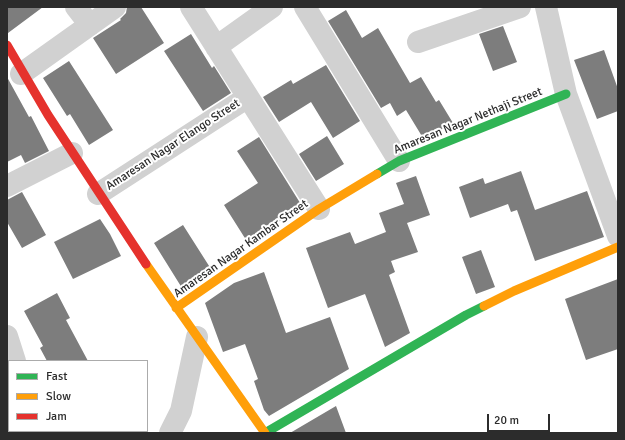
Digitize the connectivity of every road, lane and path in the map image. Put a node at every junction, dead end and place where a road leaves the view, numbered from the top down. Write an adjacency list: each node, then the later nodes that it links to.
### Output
1 (76, 7): 8 (street)
2 (115, 7): 8 (street)
3 (191, 7): 11 (street)
4 (272, 7): 11 (street)
5 (305, 7): 16 (street)
6 (520, 7): 9 (street)
7 (546, 7): 13 (street)
8 (90, 25): 12 (street)
9 (418, 42)
10 (7, 45): 12 (street)
11 (216, 47): 14 (street)
12 (21, 74): 15 (street)
13 (566, 94): 16 (street, Amaresan Nagar Nethaji Street); 20 (street)
14 (248, 97): 18 (street, Amaresan Nagar Elango Street); 19 (street)
15 (72, 153): 17 (street); 18 (street)
16 (399, 161): 19 (street, Amaresan Nagar Nethaji Street)
17 (7, 186)
18 (98, 194): 22 (street)
19 (319, 209): 22 (street, Amaresan Nagar Kambar Street)
20 (618, 236)
21 (618, 247): 27 (street)
22 (176, 308): 24 (street)
23 (7, 336): 25 (street)
24 (197, 337): 26 (street); 27 (street)
25 (15, 360)
26 (170, 433)
27 (265, 433)

